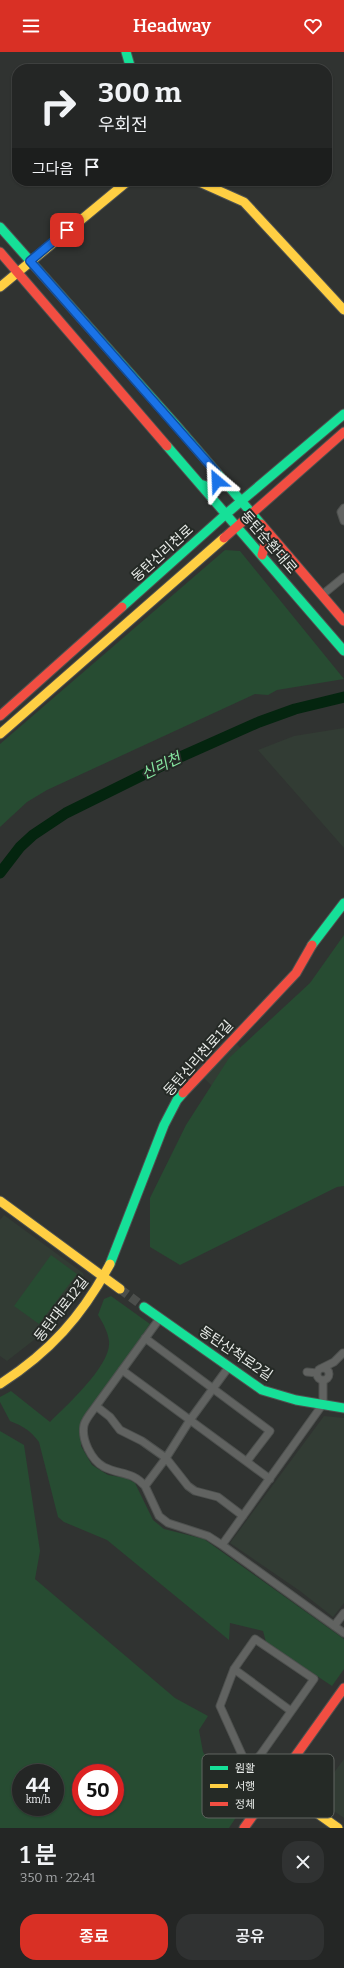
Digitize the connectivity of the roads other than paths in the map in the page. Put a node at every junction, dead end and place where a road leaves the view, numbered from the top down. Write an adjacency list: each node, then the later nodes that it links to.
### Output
1 (126, 52): 2 (main road)
2 (130, 64)
3 (122, 186): 7 (main road)
4 (208, 186): 10 (main road)
5 (0, 227): 7 (main road, 동탄순환대로)
6 (0, 252): 8 (main road, 동탄순환대로)
7 (30, 261): 8 (main road); 13 (main road, 동탄순환대로)
8 (17, 272): 9 (main road); 15 (main road, 동탄순환대로)
9 (0, 287)
10 (344, 310)
11 (344, 414): 14 (main road, 동탄신리천로)
12 (344, 432): 16 (main road, 동탄신리천로)
13 (216, 472): 15 (main road); 17 (main road, 동탄순환대로)
14 (275, 473): 16 (main road); 17 (main road, 동탄신리천로)
15 (200, 484): 20 (main road, 동탄순환대로)
16 (284, 484): 19 (main road, 동탄신리천로)
17 (241, 502): 19 (main road, 동탄순환대로); 20 (main road, 동탄신리천로)
18 (344, 508): 21 (street)
19 (251, 512): 22 (main road, 동탄신리천로); 23 (main road, 동탄순환대로)
20 (226, 514): 22 (main road, 동탄순환대로); 24 (main road, 동탄신리천로)
21 (344, 521)
22 (236, 526): 25 (main road, 동탄순환대로); 26 (main road, 동탄신리천로)
23 (278, 544): 25 (main road); 28 (main road, 동탄순환대로)
24 (190, 547): 26 (main road); 31 (main road, 동탄신리천로)
25 (262, 555): 30 (main road, 동탄순환대로)
26 (200, 558): 32 (main road, 동탄신리천로)
27 (344, 576): 28 (street)
28 (322, 595): 29 (main road, 동탄순환대로)
29 (344, 621)
30 (344, 651)
31 (2, 715): 32 (main road)
32 (10, 725): 33 (main road, 동탄신리천로)
33 (0, 734)
34 (344, 903): 36 (main road, 동탄신리천로1길)
35 (0, 1201): 36 (main road)
36 (103, 1277): 37 (main road); 46 (main road, 동탄대로12길)
37 (120, 1289)
38 (144, 1307): 39 (main road, 동탄산척로2길)
39 (160, 1318): 40 (street); 42 (main road, 동탄산척로2길)
40 (145, 1338): 43 (street); 47 (street)
41 (343, 1353): 44 (street)
42 (228, 1368): 47 (street); 48 (main road, 동탄산척로2길)
43 (122, 1370): 49 (street); 51 (street)
44 (323, 1371): 45 (street); 48 (street)
45 (306, 1372)
46 (0, 1384)
47 (213, 1388): 51 (street); 53 (street)
48 (323, 1404): 50 (main road, 동탄산척로2길); 54 (street)
49 (96, 1406): 52 (street); 55 (street)
50 (344, 1408)
51 (190, 1420): 52 (street); 53 (street)
52 (166, 1458): 55 (street); 56 (street)
53 (247, 1461): 54 (street)
54 (270, 1479): 56 (street)
55 (145, 1486): 57 (street)
56 (243, 1516): 57 (street)
57 (222, 1545): 59 (street)
58 (344, 1613): 59 (street)
59 (334, 1626): 60 (street)
60 (344, 1634)
61 (234, 1670): 63 (street); 63 (street); 64 (street)
62 (344, 1688): 66 (main road)
63 (291, 1711): 65 (street)
64 (242, 1754)
65 (259, 1754)
66 (297, 1754)
67 (251, 1818): 69 (main road)
68 (324, 1818): 70 (main road)
69 (244, 1828)
70 (338, 1828)

